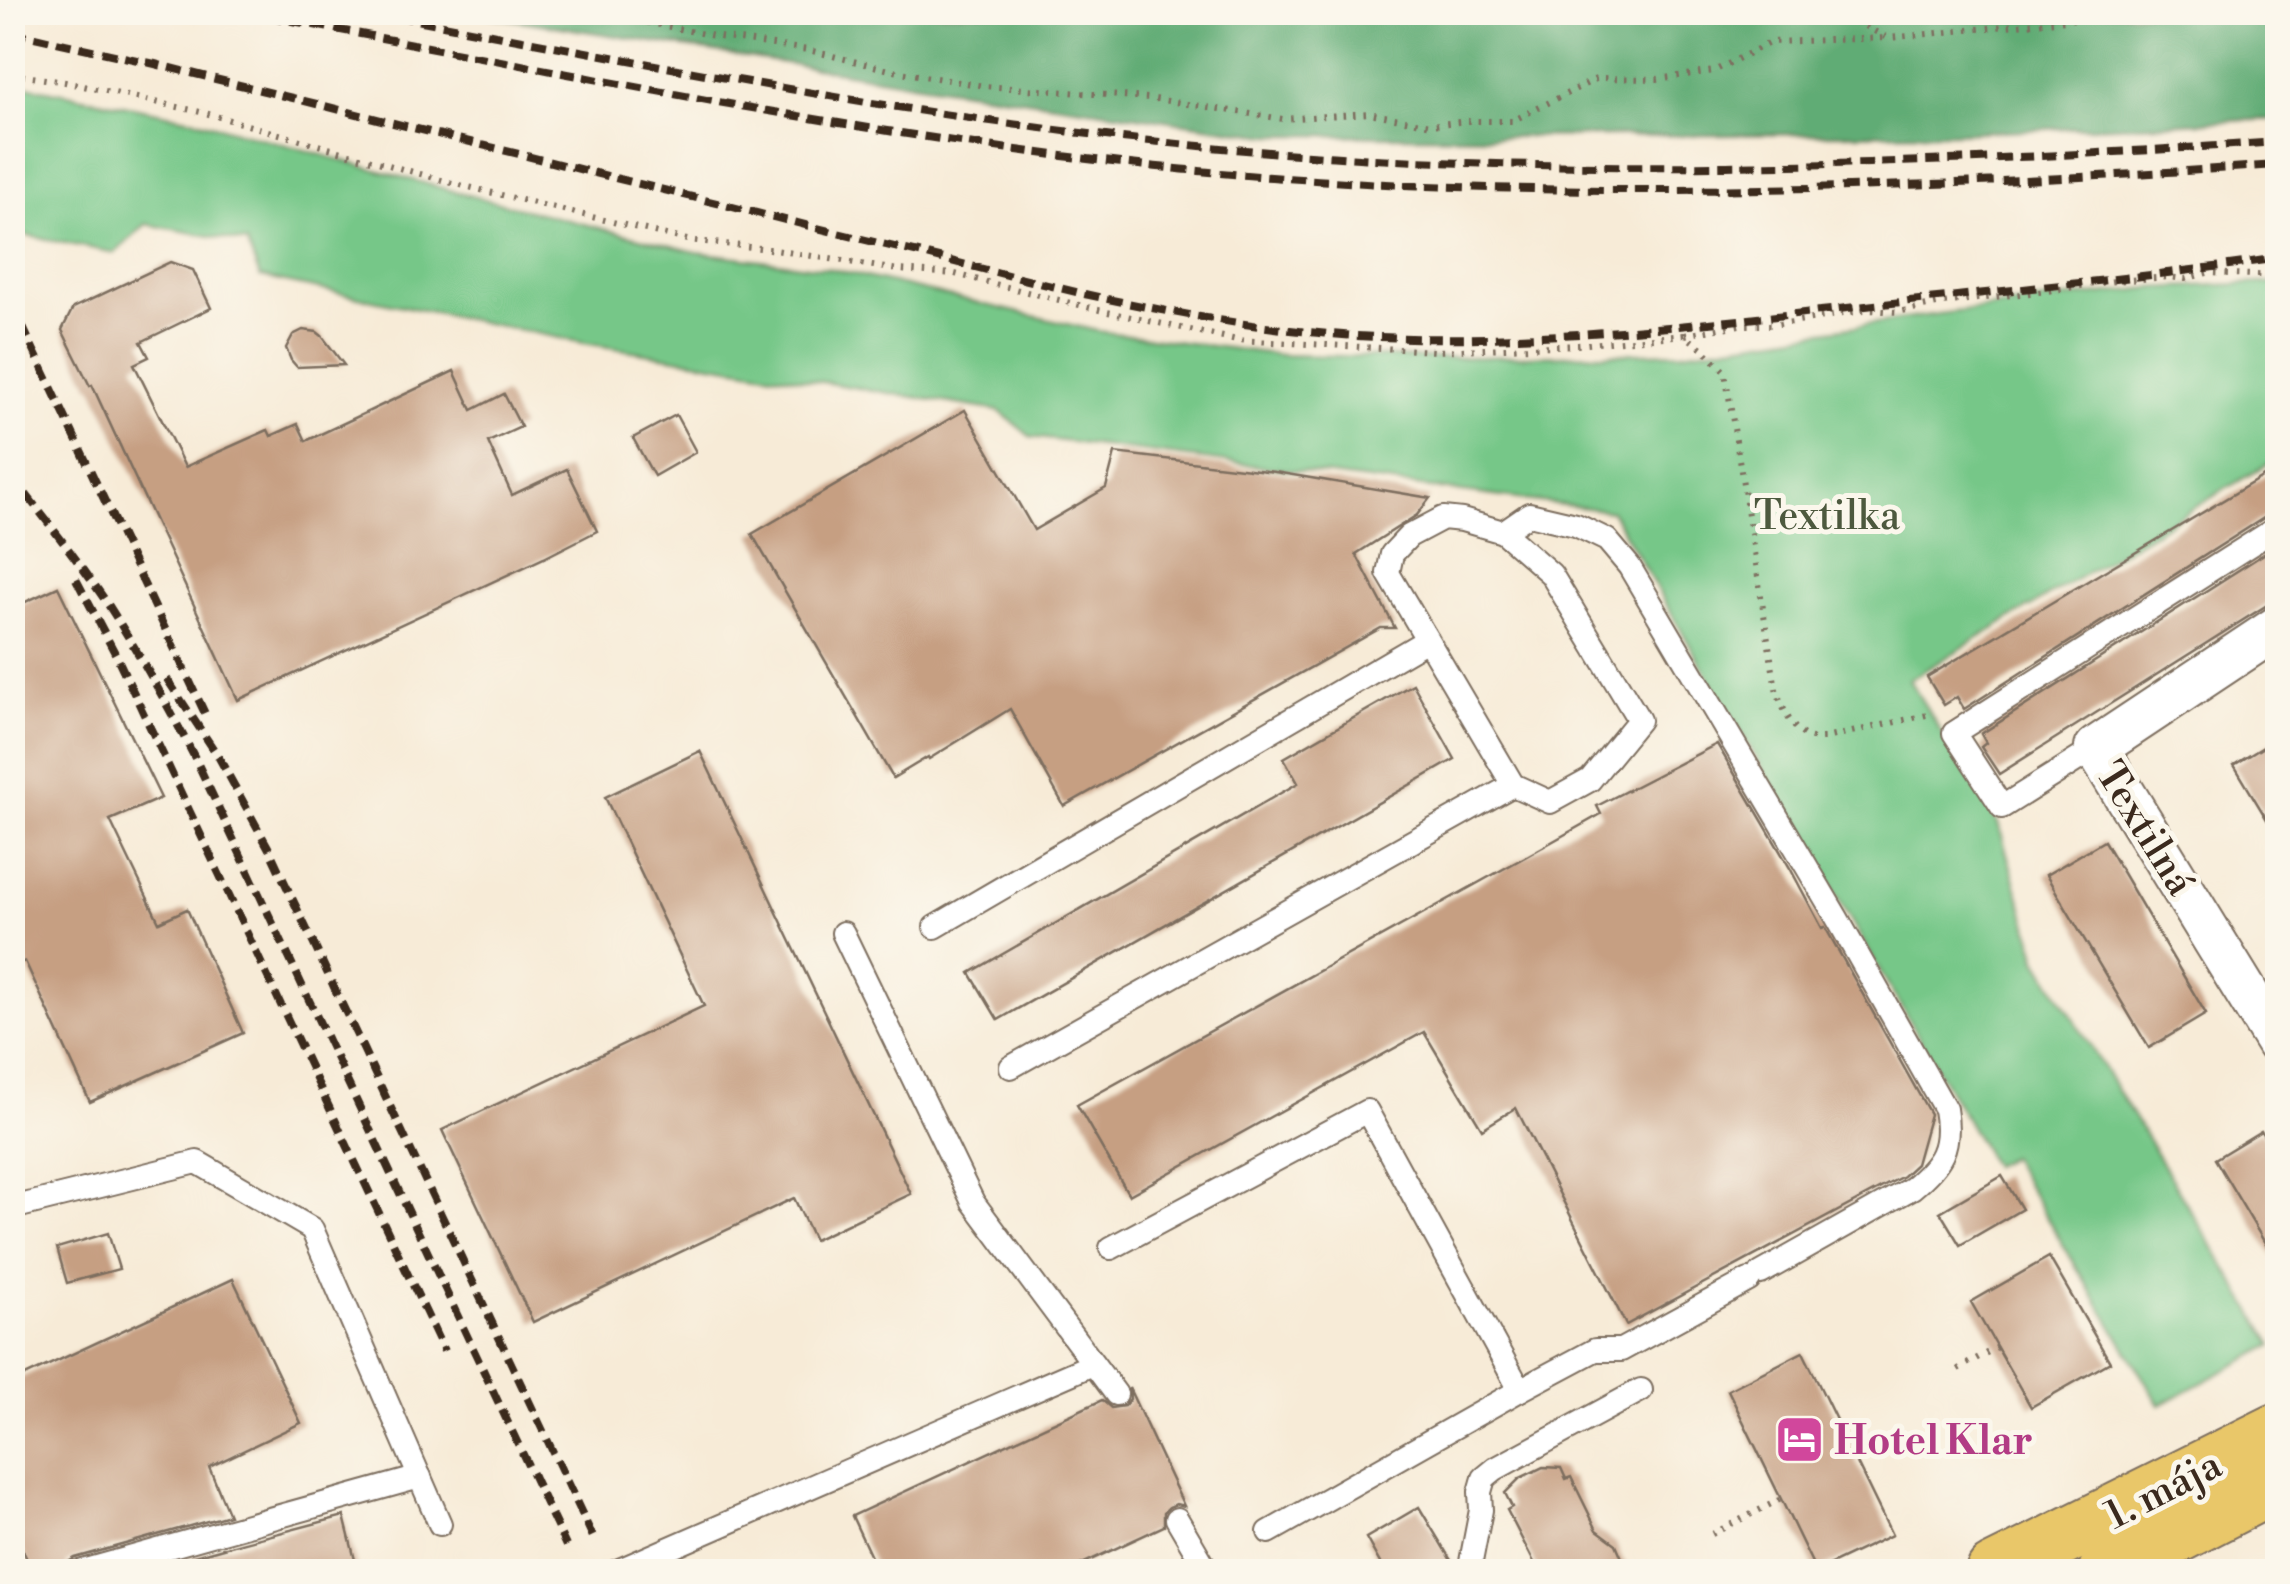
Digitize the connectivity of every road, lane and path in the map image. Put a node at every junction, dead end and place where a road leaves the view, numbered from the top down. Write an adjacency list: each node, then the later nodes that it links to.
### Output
1 (596, 12): 4 (path)
2 (1837, 12): 4 (path)
3 (2145, 12): 4 (path)
4 (1888, 38)
5 (12, 74): 7 (path)
6 (2278, 276): 7 (path)
7 (1684, 335): 12 (path)
8 (2278, 527): 12 (lane)
9 (1503, 532): 11 (lane); 14 (lane); 24 (lane)
10 (2278, 627): 13 (street, Textilná)
11 (1427, 640): 14 (lane); 15 (lane)
12 (1964, 727): 13 (lane)
13 (2096, 748): 17 (street, Textilná)
14 (1513, 785): 18 (lane)
15 (935, 927)
16 (843, 933): 22 (lane)
17 (2277, 1040)
18 (1011, 1067)
19 (12, 1208): 28 (lane)
20 (1111, 1248): 24 (lane)
21 (1996, 1347): 23 (path)
22 (1094, 1364): 26 (lane); 37 (lane)
23 (1958, 1368)
24 (1520, 1390): 33 (lane)
25 (1641, 1390): 39 (lane)
26 (1116, 1394)
27 (2278, 1431): 35 (main road, 1. mája)
28 (420, 1477): 32 (lane); 36 (lane)
29 (2278, 1483): 35 (main road, 1. mája)
30 (1781, 1499): 34 (path)
31 (1177, 1519): 38 (lane)
32 (440, 1524)
33 (1269, 1532)
34 (1712, 1534)
35 (2072, 1559): 40 (main road, 1. mája)
36 (80, 1572)
37 (615, 1572)
38 (1208, 1572)
39 (1468, 1572)
40 (1994, 1572)

